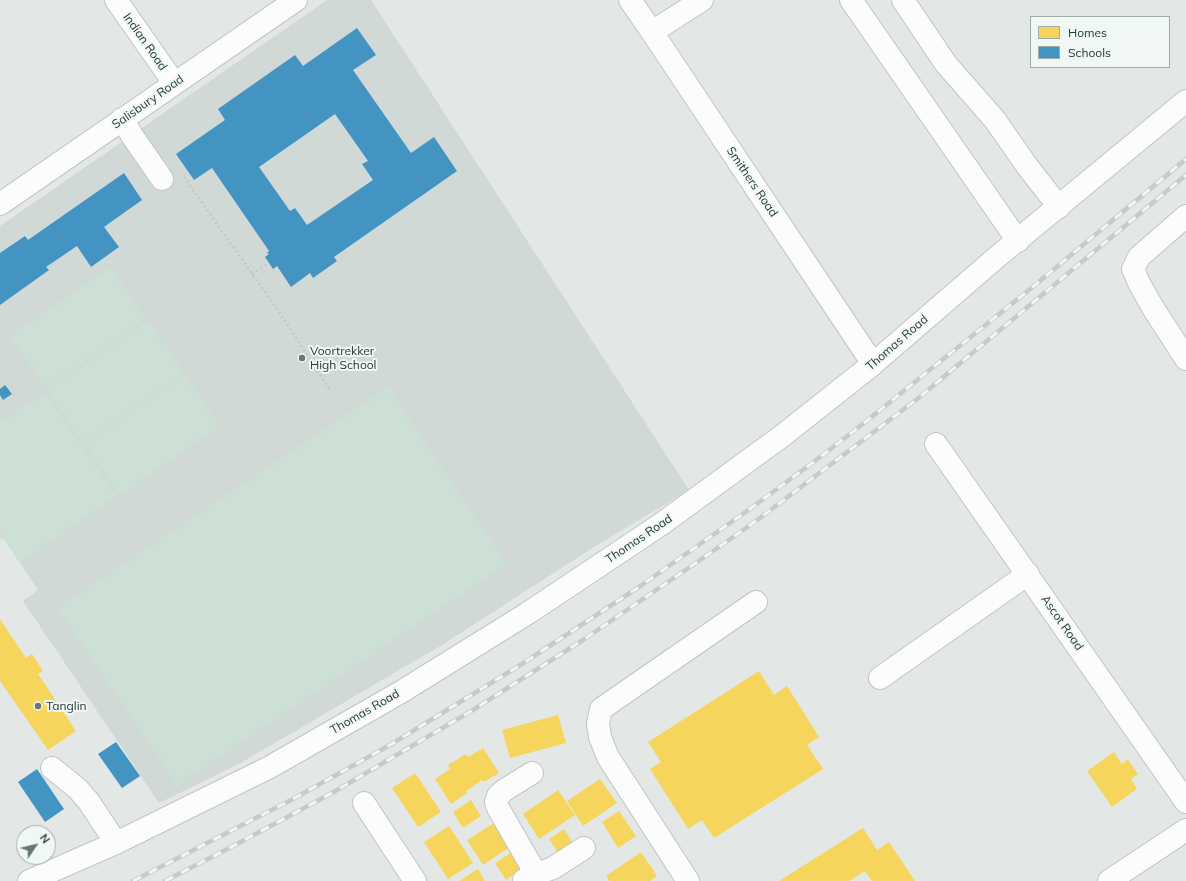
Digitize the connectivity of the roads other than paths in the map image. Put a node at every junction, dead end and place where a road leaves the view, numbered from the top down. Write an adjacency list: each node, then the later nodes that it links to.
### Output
1 (116, 0): 9 (street, Indian Road)
2 (296, 0): 7 (street, Salisbury Road)
3 (630, 0): 8 (street, Smithers Road)
4 (702, 0): 8 (street)
5 (852, 0): 16 (street)
6 (903, 0): 14 (street)
7 (273, 6): 9 (street, Salisbury Road)
8 (652, 32): 18 (street, Smithers Road)
9 (174, 83): 11 (street, Salisbury Road)
10 (1186, 101): 14 (street, Thomas Road)
11 (122, 119): 12 (street); 13 (street, Salisbury Road)
12 (171, 176)
13 (0, 204)
14 (1059, 207): 16 (street, Thomas Road)
15 (1186, 216): 17 (street)
16 (1018, 241): 18 (street, Thomas Road)
17 (1186, 359)
18 (873, 364): 28 (street, Thomas Road)
19 (936, 444): 20 (street, Ascot Road)
20 (1028, 574): 22 (street); 25 (street, Ascot Road)
21 (756, 602): 33 (street)
22 (880, 678)
23 (52, 768): 28 (street)
24 (532, 773): 30 (street)
25 (1186, 802)
26 (364, 803): 32 (street)
27 (1186, 830): 34 (street)
28 (116, 843): 31 (street, Thomas Road)
29 (584, 848): 30 (street)
30 (529, 877)
31 (29, 881)
32 (415, 881)
33 (688, 881)
34 (1109, 881)

